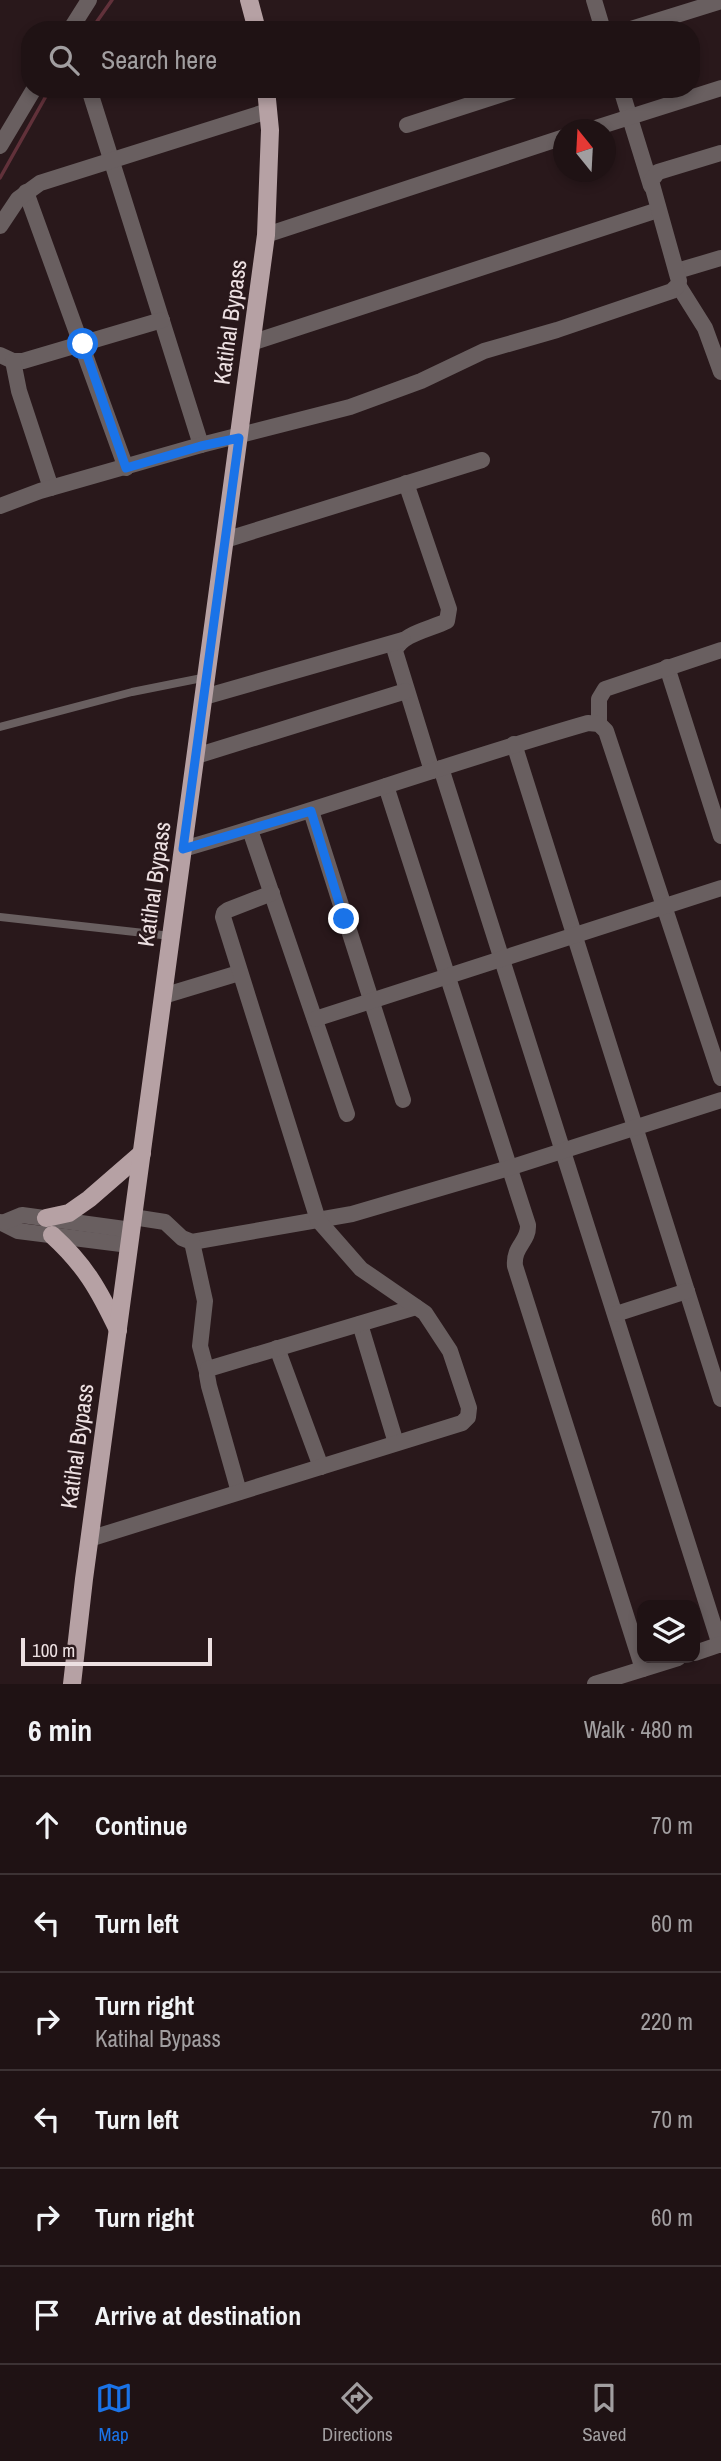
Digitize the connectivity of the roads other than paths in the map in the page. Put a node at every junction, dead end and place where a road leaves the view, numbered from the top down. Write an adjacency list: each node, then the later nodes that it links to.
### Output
1 (89, 0): 5 (street)
2 (249, 0): 6 (main road)
3 (594, 0): 7 (street)
4 (721, 1): 8 (street)
5 (76, 21)
6 (255, 21)
7 (600, 21)
8 (657, 21)
9 (721, 88): 10 (street)
10 (700, 95)
11 (29, 98): 22 (street)
12 (92, 98): 24 (street)
13 (267, 98): 17 (main road, Katihal Bypass)
14 (490, 98): 20 (street)
15 (624, 98): 18 (street)
16 (689, 98): 18 (street)
17 (268, 111): 24 (street); 29 (main road, Katihal Bypass)
18 (629, 117): 19 (street); 25 (street)
19 (616, 121)
20 (407, 125)
21 (553, 141): 29 (street)
22 (0, 146)
23 (721, 153): 25 (street)
24 (112, 160): 26 (street); 32 (street)
25 (651, 186): 27 (street)
26 (26, 192): 28 (street); 34 (street)
27 (658, 210): 31 (street); 33 (street)
28 (0, 226)
29 (266, 234): 33 (main road, Katihal Bypass)
30 (721, 258): 31 (street)
31 (678, 278): 36 (street); 37 (street)
32 (162, 320): 34 (street); 38 (street)
33 (251, 343): 37 (main road, Katihal Bypass)
34 (83, 344): 35 (street); 40 (street)
35 (6, 358): 42 (street)
36 (721, 372)
37 (239, 438): 38 (street); 44 (main road, Katihal Bypass)
38 (201, 446): 40 (street)
39 (482, 460): 41 (street)
40 (126, 468): 42 (street)
41 (406, 484): 44 (street); 45 (street)
42 (51, 488): 43 (street)
43 (0, 506)
44 (225, 540): 48 (main road, Katihal Bypass)
45 (404, 640): 49 (street); 50 (street)
46 (721, 650): 47 (street)
47 (667, 667): 51 (street); 58 (street)
48 (206, 677): 50 (main road, Katihal Bypass); 52 (lane)
49 (406, 691): 54 (street); 55 (street)
50 (204, 698): 54 (main road, Katihal Bypass)
51 (599, 724): 53 (street); 63 (street)
52 (0, 727)
53 (514, 744): 55 (street); 66 (street)
54 (196, 756): 60 (main road, Katihal Bypass)
55 (436, 769): 56 (street); 67 (street)
56 (386, 786): 57 (street); 69 (street)
57 (311, 811): 59 (street); 71 (street)
58 (720, 827)
59 (250, 830): 60 (street); 62 (street)
60 (183, 849): 65 (main road, Katihal Bypass)
61 (721, 888): 63 (street)
62 (272, 893): 68 (street); 72 (street)
63 (664, 906): 66 (street); 73 (street)
64 (0, 917): 65 (lane)
65 (171, 936): 70 (main road, Katihal Bypass)
66 (573, 936): 67 (street); 77 (street)
67 (502, 960): 69 (street); 78 (street)
68 (239, 973): 70 (street); 81 (street)
69 (449, 977): 71 (street); 80 (street)
70 (163, 996): 79 (main road, Katihal Bypass)
71 (372, 1002): 72 (street); 74 (street)
72 (315, 1019): 76 (street)
73 (721, 1078)
74 (403, 1100)
75 (721, 1100): 77 (street)
76 (347, 1114)
77 (636, 1128): 78 (street); 86 (street)
78 (564, 1150): 80 (street); 88 (street)
79 (142, 1153): 83 (main road); 84 (main road, Katihal Bypass)
80 (509, 1168): 81 (street); 101 (street)
81 (318, 1220): 85 (street); 87 (street)
82 (2, 1222): 83 (street)
83 (49, 1226): 84 (street); 90 (main road)
84 (131, 1231): 85 (street); 90 (main road, Katihal Bypass)
85 (192, 1242): 92 (street)
86 (687, 1291): 88 (street); 93 (street)
87 (416, 1307): 89 (street); 94 (street)
88 (616, 1314): 98 (street)
89 (360, 1324): 91 (street); 94 (street)
90 (118, 1330): 97 (main road, Katihal Bypass)
91 (276, 1348): 92 (street); 95 (street)
92 (207, 1371): 96 (street)
93 (721, 1399)
94 (396, 1443): 95 (street)
95 (321, 1467): 96 (street)
96 (239, 1492): 97 (street)
97 (89, 1539): 102 (main road, Katihal Bypass)
98 (721, 1645): 99 (street)
99 (700, 1651)
100 (662, 1663): 101 (street)
101 (643, 1669): 103 (street)
102 (72, 1684)
103 (595, 1684)

